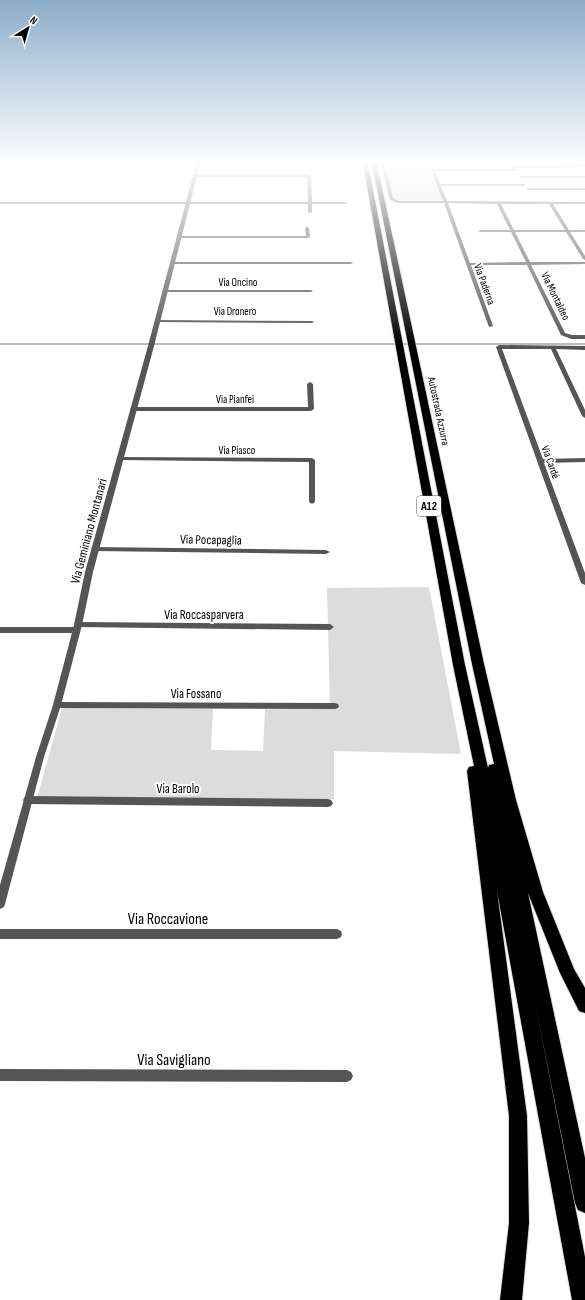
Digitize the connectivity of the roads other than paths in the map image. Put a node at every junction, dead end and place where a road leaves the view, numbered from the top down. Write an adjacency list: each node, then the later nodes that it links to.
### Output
1 (182, 225): 12 (street, Via Geminiano Montanari)
2 (377, 225): 41 (highway, Autostrada Azzurra / A12)
3 (387, 225): 40 (highway, Autostrada Azzurra / A12)
4 (453, 225): 18 (street, Via Paderna)
5 (509, 225): 9 (street, Via Montaldeo)
6 (564, 225): 10 (street)
7 (308, 228): 12 (street)
8 (480, 231): 9 (street)
9 (512, 231): 10 (street); 16 (street, Via Montaldeo)
10 (568, 231): 11 (street); 13 (street)
11 (585, 231)
12 (179, 237): 14 (street, Via Geminiano Montanari)
13 (585, 259)
14 (172, 263): 15 (street); 19 (street, Via Geminiano Montanari)
15 (351, 263)
16 (529, 263): 17 (street); 18 (street); 24 (street, Via Montaldeo)
17 (585, 263)
18 (468, 264): 23 (street, Via Paderna)
19 (165, 291): 20 (street, Via Oncino); 21 (street, Via Geminiano Montanari)
20 (311, 291)
21 (157, 321): 22 (street, Via Dronero); 28 (street, Via Geminiano Montanari)
22 (312, 322)
23 (491, 326)
24 (585, 337)
25 (553, 348): 26 (street); 29 (street); 32 (street, Via Cardé)
26 (585, 348)
27 (310, 384): 28 (street, Via Pianfei)
28 (134, 409): 30 (street, Via Geminiano Montanari)
29 (585, 416)
30 (120, 459): 33 (street, Via Piasco); 34 (street, Via Geminiano Montanari)
31 (585, 460): 32 (street)
32 (540, 461): 36 (street, Via Cardé)
33 (312, 502)
34 (95, 549): 35 (street, Via Pocapaglia); 37 (street, Via Geminiano Montanari)
35 (326, 552)
36 (585, 584)
37 (77, 627): 38 (street, Via Roccasparvera); 39 (street, Via Roccasparvera); 42 (street, Via Geminiano Montanari)
38 (330, 627)
39 (0, 630)
40 (478, 664): 49 (highway); 52 (highway)
41 (459, 665): 53 (highway); 54 (highway)
42 (57, 705): 43 (street, Via Fossano); 44 (street, Via Geminiano Montanari)
43 (336, 706)
44 (28, 800): 45 (street, Via Barolo); 46 (street, Via Geminiano Montanari)
45 (328, 803)
46 (0, 904)
47 (0, 934): 48 (street, Via Roccavione)
48 (337, 934)
49 (585, 1005)
50 (0, 1075): 51 (street, Via Savigliano)
51 (347, 1076)
52 (585, 1203)
53 (511, 1300)
54 (583, 1300)

